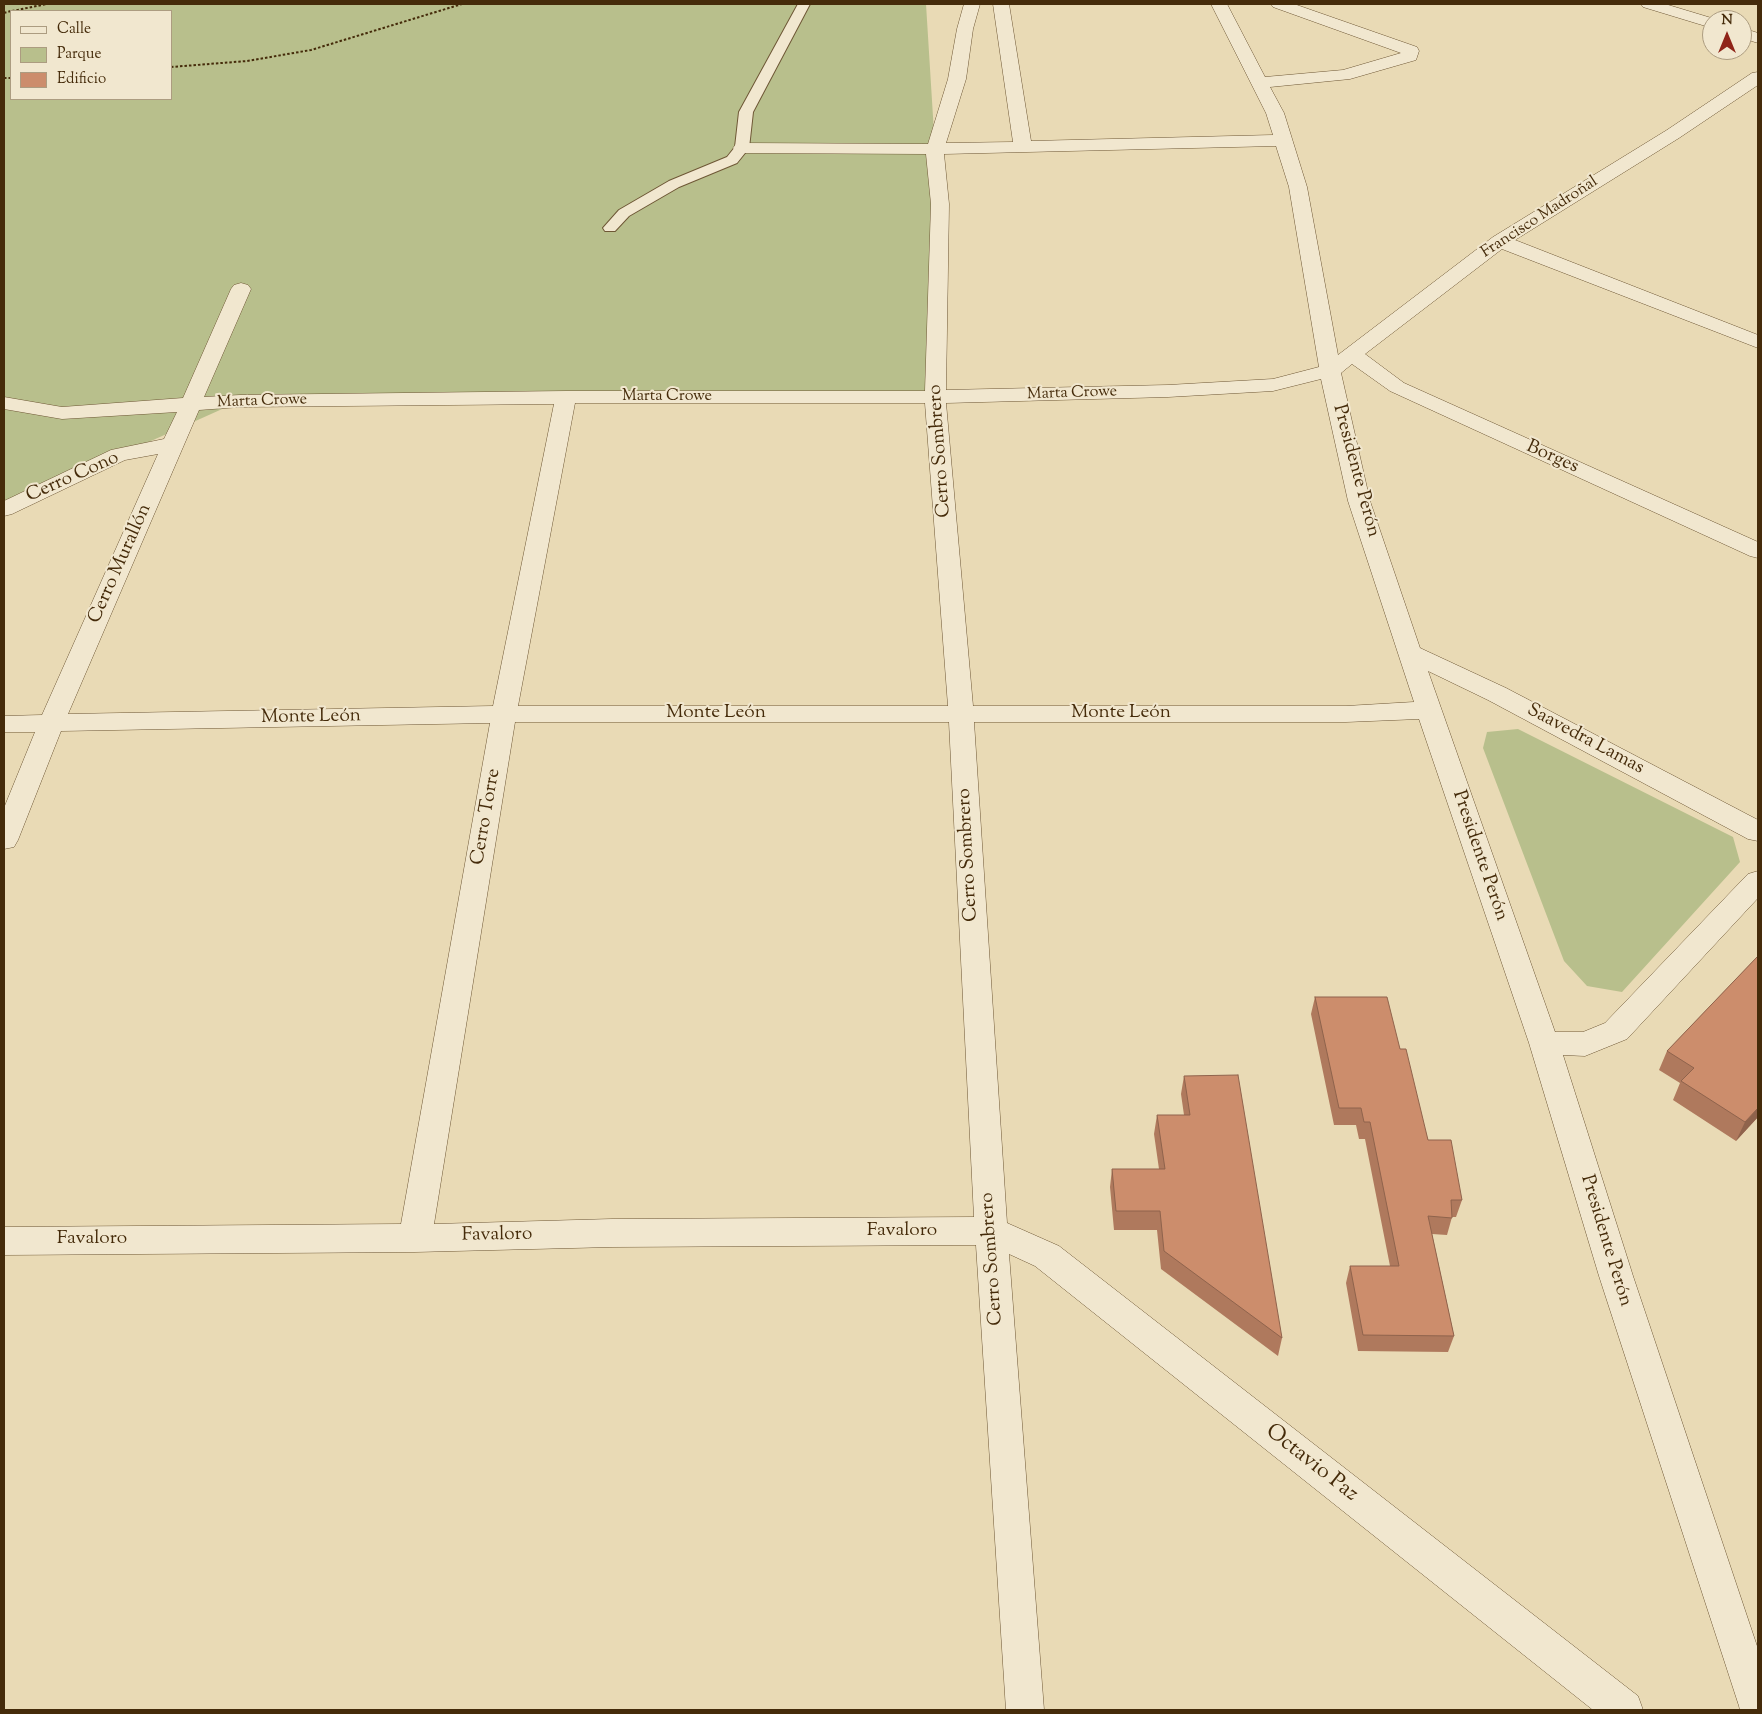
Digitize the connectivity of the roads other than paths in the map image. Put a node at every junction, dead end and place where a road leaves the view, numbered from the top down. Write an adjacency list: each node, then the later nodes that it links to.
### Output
1 (804, 4): 12 (lane)
2 (972, 4): 13 (street, Cerro Sombrero)
3 (1001, 4): 11 (street)
4 (1219, 4): 9 (street, Presidente Perón)
5 (1279, 4): 9 (street)
6 (1649, 4): 7 (street)
7 (1702, 21)
8 (1758, 76): 15 (street, Francisco Madroñal)
9 (1259, 83): 10 (street, Presidente Perón)
10 (1283, 140): 11 (street); 18 (street, Presidente Perón)
11 (1023, 147): 13 (street)
12 (742, 148): 13 (street); 14 (lane)
13 (936, 149): 20 (street, Cerro Sombrero)
14 (610, 228)
15 (1500, 241): 17 (street); 18 (street, Francisco Madroñal)
16 (242, 289): 22 (street, Cerro Murallón)
17 (1758, 342)
18 (1340, 363): 20 (street, Marta Crowe); 25 (street, Borges); 26 (street, Presidente Perón)
19 (566, 397): 20 (street, Marta Crowe); 22 (street, Marta Crowe); 28 (street, Cerro Torre)
20 (935, 397): 29 (street, Cerro Sombrero)
21 (4, 403): 22 (street, Marta Crowe)
22 (191, 405): 23 (street, Cerro Murallón)
23 (174, 444): 24 (street, Cerro Cono); 31 (street, Cerro Murallón)
24 (4, 509)
25 (1758, 551)
26 (1409, 652): 27 (street, Presidente Perón); 32 (street, Saavedra Lamas)
27 (1429, 710): 29 (street, Monte León); 35 (street, Presidente Perón)
28 (504, 714): 29 (street, Monte León); 31 (street, Monte León); 37 (street, Cerro Torre)
29 (961, 714): 36 (street, Cerro Sombrero)
30 (4, 724): 31 (street, Monte León)
31 (51, 724): 33 (street, Cerro Murallón)
32 (1758, 832)
33 (4, 840)
34 (1758, 881): 35 (street)
35 (1544, 1043): 39 (street, Presidente Perón)
36 (991, 1231): 37 (street, Favaloro); 40 (street, Cerro Sombrero); 41 (street, Octavio Paz)
37 (415, 1238): 38 (street, Favaloro)
38 (4, 1240)
39 (1758, 1706)
40 (1025, 1710)
41 (1624, 1710)

